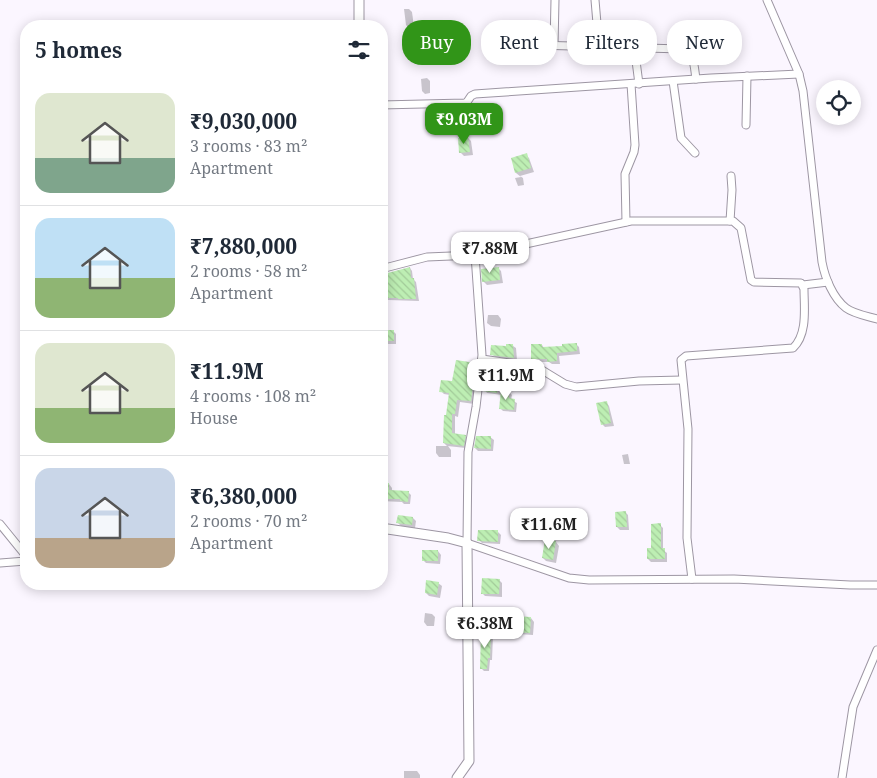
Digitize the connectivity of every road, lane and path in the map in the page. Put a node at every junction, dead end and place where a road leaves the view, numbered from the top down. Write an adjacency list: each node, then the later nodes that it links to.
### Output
1 (359, 0): 5 (street)
2 (555, 0): 6 (street)
3 (595, 0): 7 (street)
4 (767, 0): 10 (street)
5 (359, 20)
6 (555, 20)
7 (597, 20)
8 (657, 48): 12 (street)
9 (635, 65): 14 (street)
10 (799, 74): 11 (street); 23 (street)
11 (747, 76): 12 (street); 16 (street)
12 (696, 79): 13 (street)
13 (673, 81): 14 (street); 17 (street)
14 (635, 84): 15 (street); 20 (street)
15 (388, 104)
16 (746, 125)
17 (695, 153)
18 (731, 176): 19 (street)
19 (730, 221): 20 (street); 24 (street)
20 (626, 222): 21 (street)
21 (476, 256): 22 (street); 26 (street)
22 (388, 267)
23 (828, 282): 24 (street); 25 (street)
24 (803, 285): 27 (street)
25 (877, 319)
26 (482, 359): 27 (street); 30 (street)
27 (682, 380): 34 (street)
28 (0, 524): 31 (street)
29 (388, 529): 30 (street)
30 (467, 543): 34 (street); 37 (street)
31 (20, 549)
32 (20, 561): 33 (street)
33 (0, 563)
34 (692, 579): 35 (street)
35 (877, 585)
36 (877, 650): 38 (street)
37 (457, 778)
38 (842, 778)

